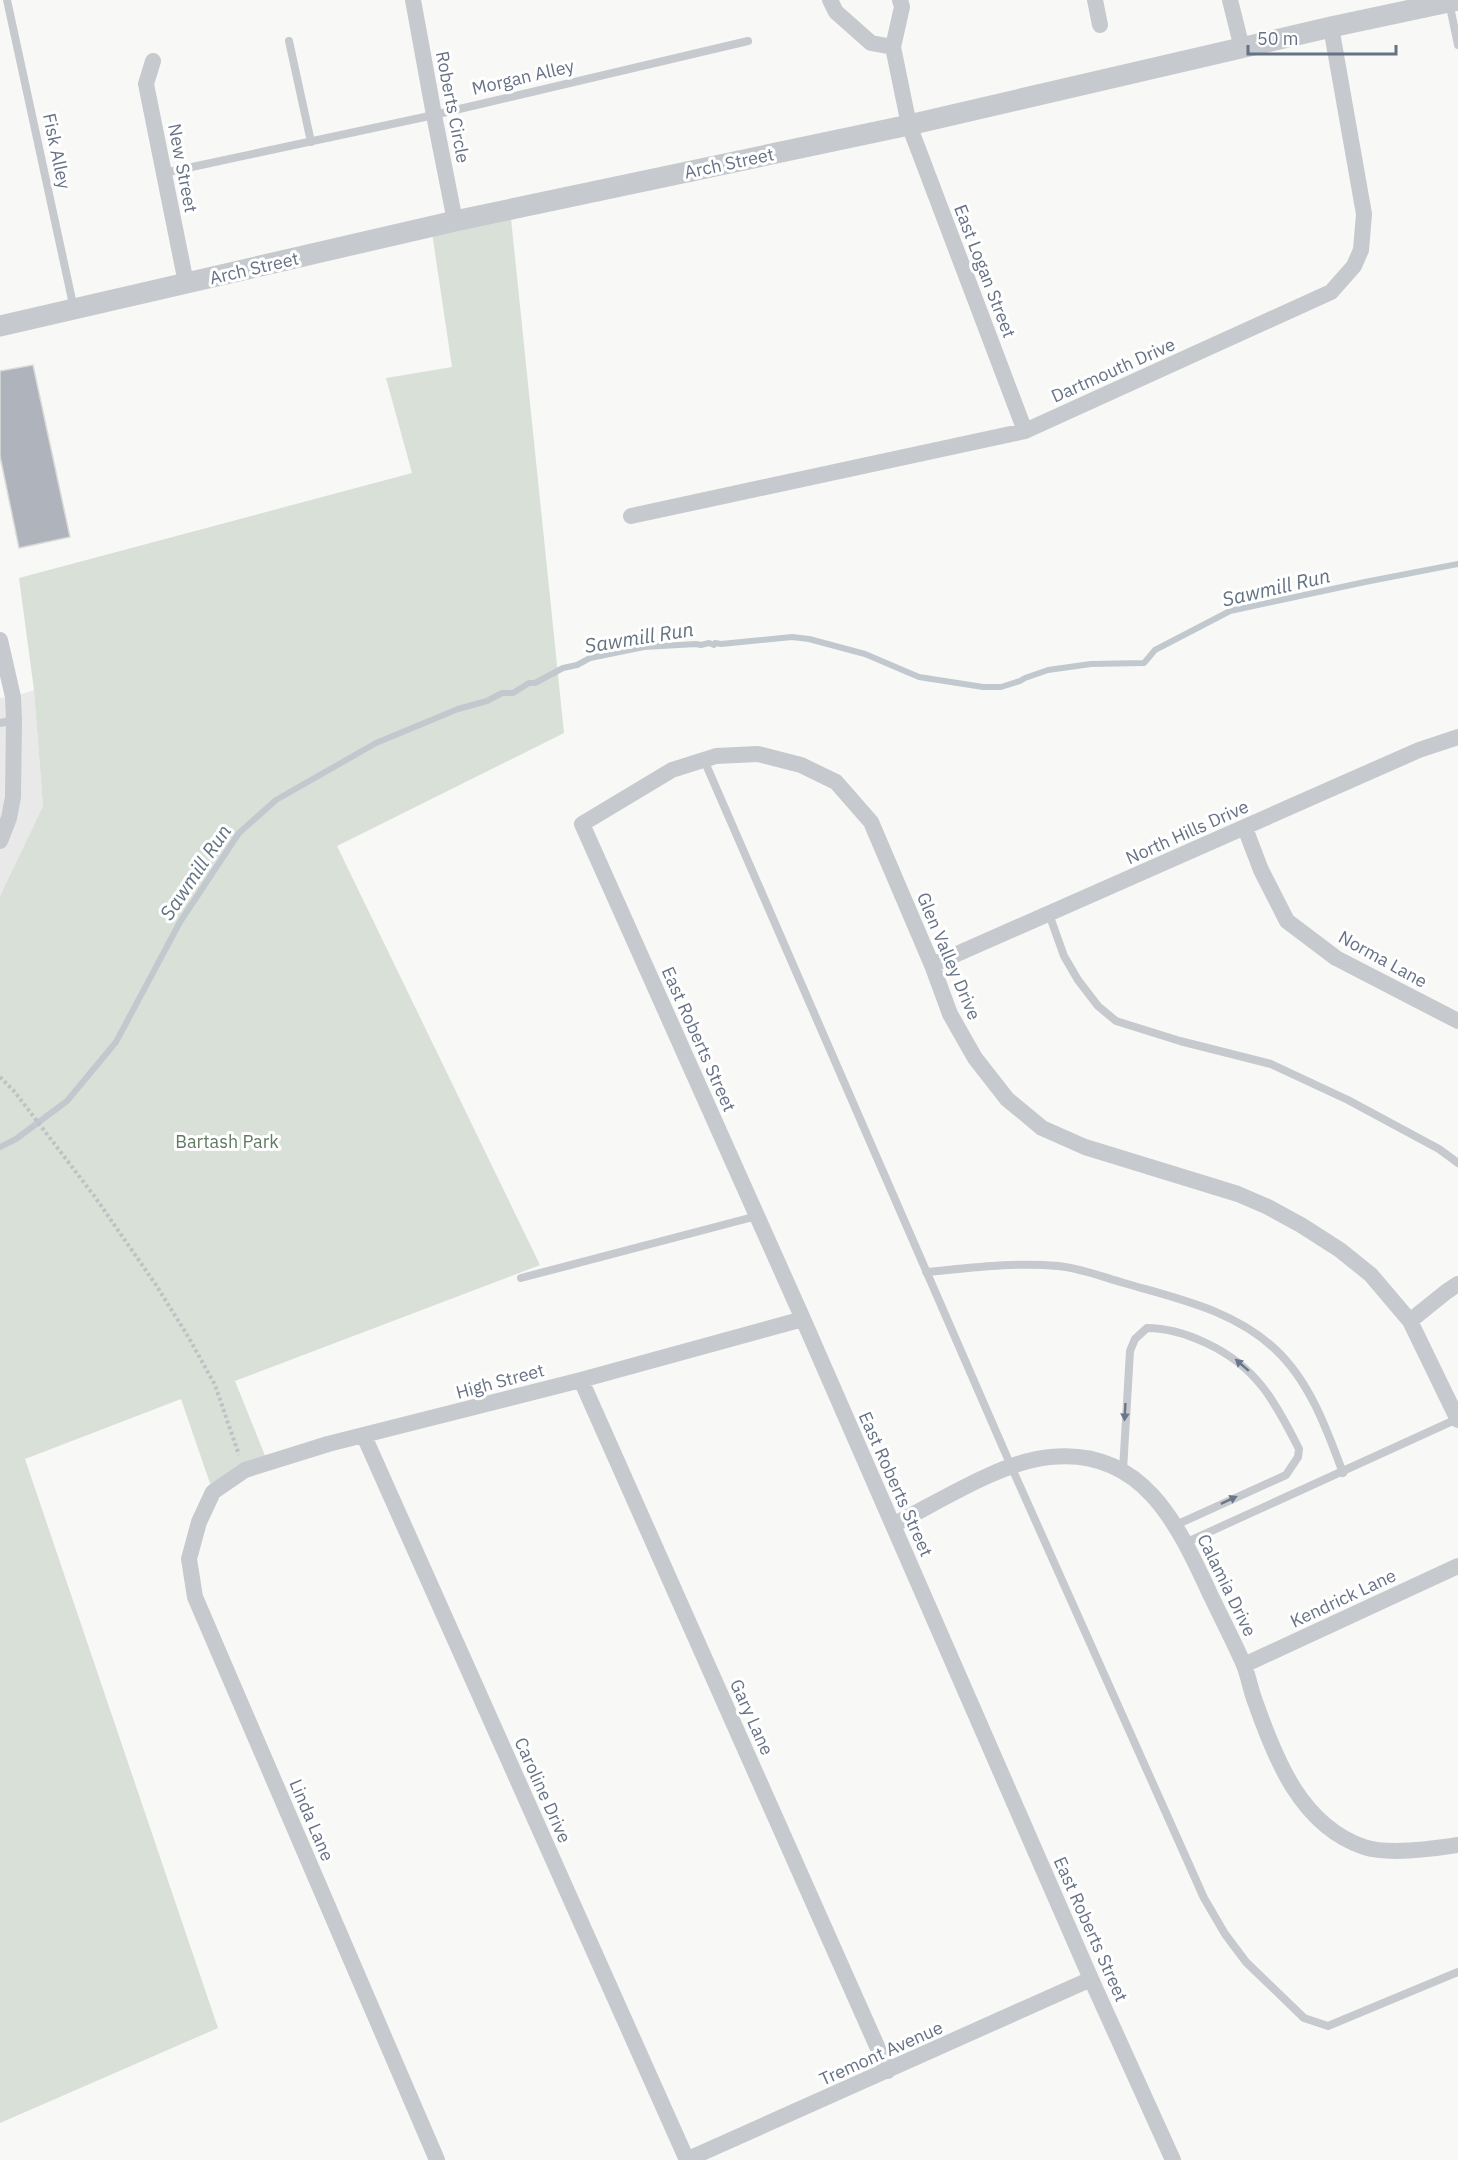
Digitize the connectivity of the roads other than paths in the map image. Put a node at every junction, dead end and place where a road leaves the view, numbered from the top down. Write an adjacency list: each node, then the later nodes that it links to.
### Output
1 (8, 0): 23 (lane, Fisk Alley)
2 (413, 0): 17 (street, Roberts Circle)
3 (830, 0): 14 (street)
4 (900, 0): 14 (street)
5 (1095, 0): 9 (street)
6 (1230, 0): 15 (street)
7 (1454, 1): 8 (street, Arch Street); 13 (lane)
8 (1400, 6): 10 (street, Arch Street)
9 (1100, 25)
10 (1330, 27): 15 (street, Arch Street); 25 (street, Dartmouth Drive)
11 (289, 41): 19 (lane)
12 (748, 41): 17 (lane, Morgan Alley)
13 (1458, 45)
14 (893, 47): 18 (street, East Logan Street)
15 (1242, 48): 18 (street, Arch Street)
16 (153, 61): 20 (street, New Street)
17 (434, 115): 19 (lane, Morgan Alley); 21 (street, Roberts Circle)
18 (909, 125): 21 (street, Arch Street); 25 (street, East Logan Street)
19 (311, 142): 20 (lane, Morgan Alley)
20 (164, 173): 22 (street, New Street)
21 (455, 221): 22 (street, Arch Street)
22 (186, 283): 23 (street, Arch Street)
23 (74, 309): 24 (street, Arch Street)
24 (0, 326)
25 (1025, 431): 26 (street, Dartmouth Drive)
26 (631, 516)
27 (0, 640): 28 (street)
28 (7, 722): 33 (street)
29 (1458, 737): 32 (street, North Hills Drive)
30 (704, 760): 31 (street, Glen Valley Drive); 35 (street, Glen Valley Drive); 39 (lane)
31 (582, 824): 38 (street, East Roberts Street)
32 (1245, 828): 34 (street, North Hills Drive); 36 (street, Norma Lane)
33 (0, 841)
34 (1049, 914): 35 (street, North Hills Drive); 37 (lane)
35 (932, 965): 43 (street, Glen Valley Drive)
36 (1458, 1021)
37 (1458, 1163)
38 (757, 1216): 40 (lane); 42 (street, East Roberts Street)
39 (926, 1272): 47 (lane); 49 (lane)
40 (522, 1278)
41 (1458, 1284): 43 (street)
42 (803, 1319): 44 (street, High Street); 51 (street, East Roberts Street)
43 (1410, 1321): 45 (street, Glen Valley Drive)
44 (581, 1380): 46 (street, High Street); 59 (street, Gary Lane)
45 (1458, 1419): 49 (lane)
46 (364, 1436): 50 (street, High Street); 61 (street, Caroline Drive)
47 (1011, 1466): 48 (street, Calamia Drive); 51 (street, Calamia Drive); 57 (lane)
48 (1124, 1470): 52 (street, Calamia Drive); 52 (lane, one-way to 48)
49 (1342, 1473): 53 (lane)
50 (213, 1492): 60 (street, Linda Lane)
51 (893, 1525): 58 (street, East Roberts Street)
52 (1176, 1526): 53 (street, Calamia Drive)
53 (1185, 1543): 55 (street, Calamia Drive)
54 (1458, 1566): 55 (street, Kendrick Lane)
55 (1244, 1665): 56 (street, Calamia Drive)
56 (1458, 1845)
57 (1458, 1971)
58 (1091, 1979): 59 (street, Tremont Avenue); 62 (street, East Roberts Street)
59 (888, 2071): 61 (street, Tremont Avenue)
60 (437, 2160)
61 (686, 2160)
62 (1173, 2160)

